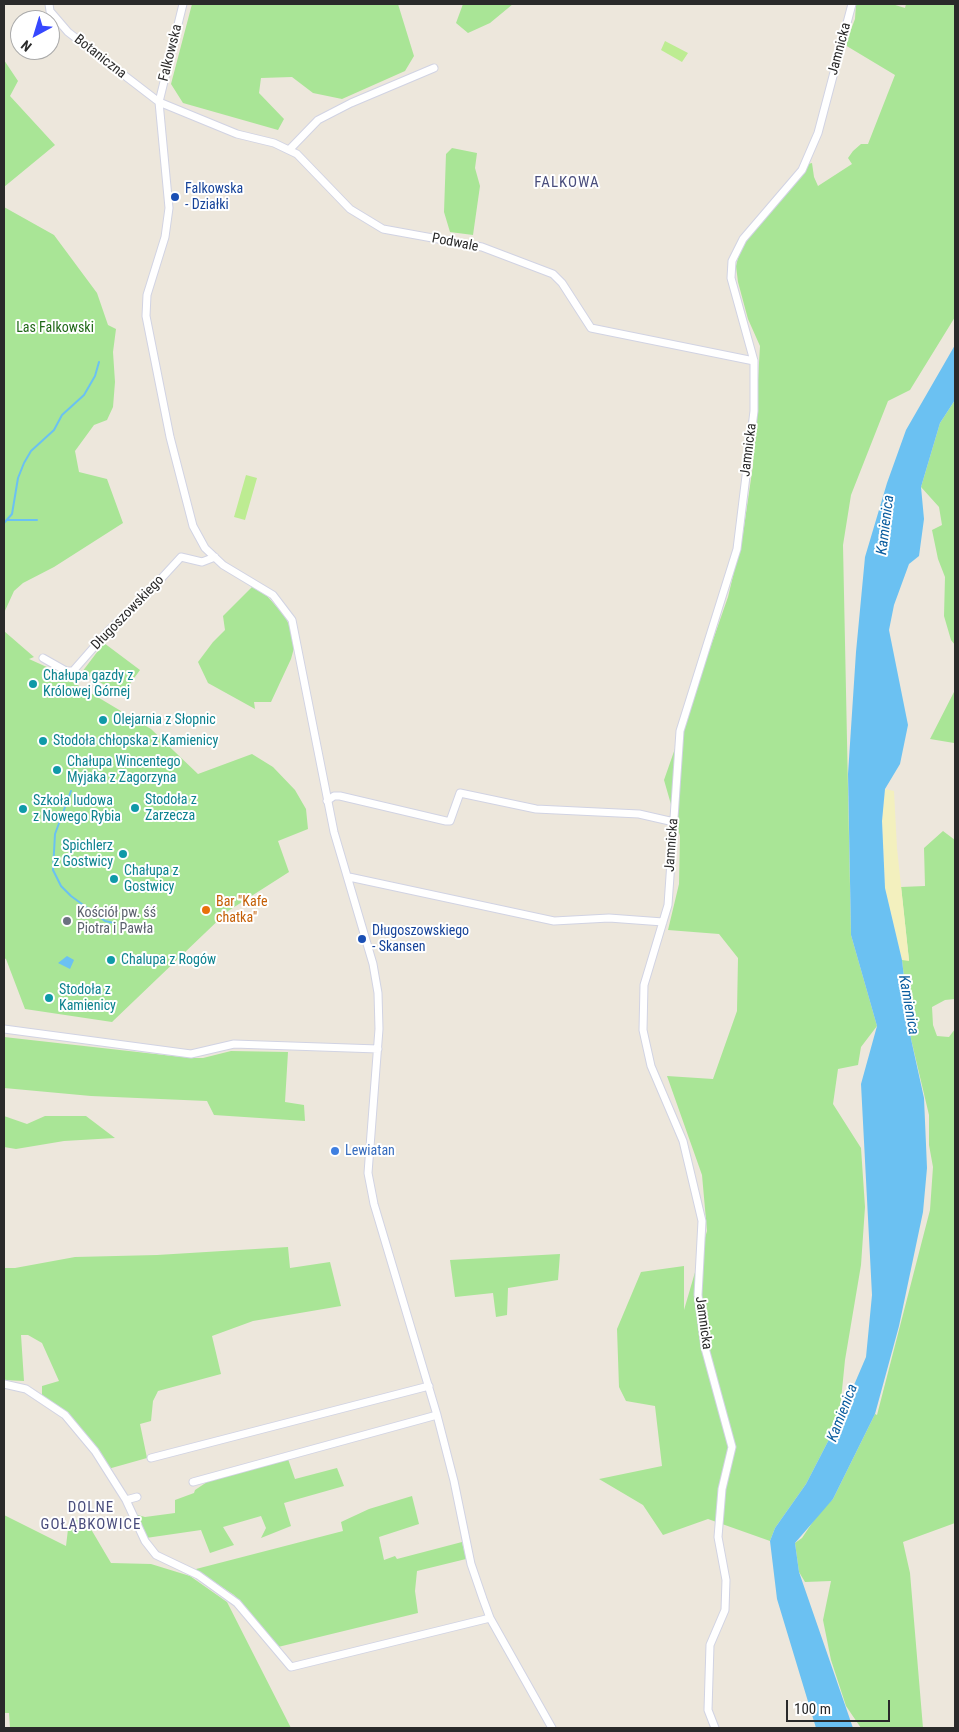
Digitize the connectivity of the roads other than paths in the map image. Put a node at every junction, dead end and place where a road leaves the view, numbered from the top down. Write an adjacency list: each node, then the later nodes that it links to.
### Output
1 (49, 4): 5 (street, Botaniczna)
2 (184, 4): 5 (street, Falkowska)
3 (852, 4): 7 (street, Jamnicka)
4 (434, 68): 6 (street)
5 (159, 102): 6 (street, Podwale); 8 (street, Falkowska)
6 (289, 150): 7 (street, Podwale)
7 (754, 361): 11 (street, Jamnicka)
8 (215, 557): 9 (street, Długoszowskiego); 10 (street, Falkowska)
9 (43, 658)
10 (328, 802): 11 (street); 12 (street, Falkowska)
11 (674, 822): 13 (street, Jamnicka)
12 (349, 877): 13 (street); 15 (street, Falkowska)
13 (663, 922): 25 (street, Jamnicka)
14 (4, 1029): 15 (street)
15 (378, 1049): 17 (street, Falkowska)
16 (4, 1384): 22 (street)
17 (428, 1386): 18 (street, Falkowska); 19 (street)
18 (437, 1415): 20 (street); 23 (street, Falkowska)
19 (150, 1458)
20 (193, 1482)
21 (137, 1497): 22 (street)
22 (126, 1500): 23 (street)
23 (490, 1618): 24 (street, Falkowska)
24 (552, 1728)
25 (715, 1728)

